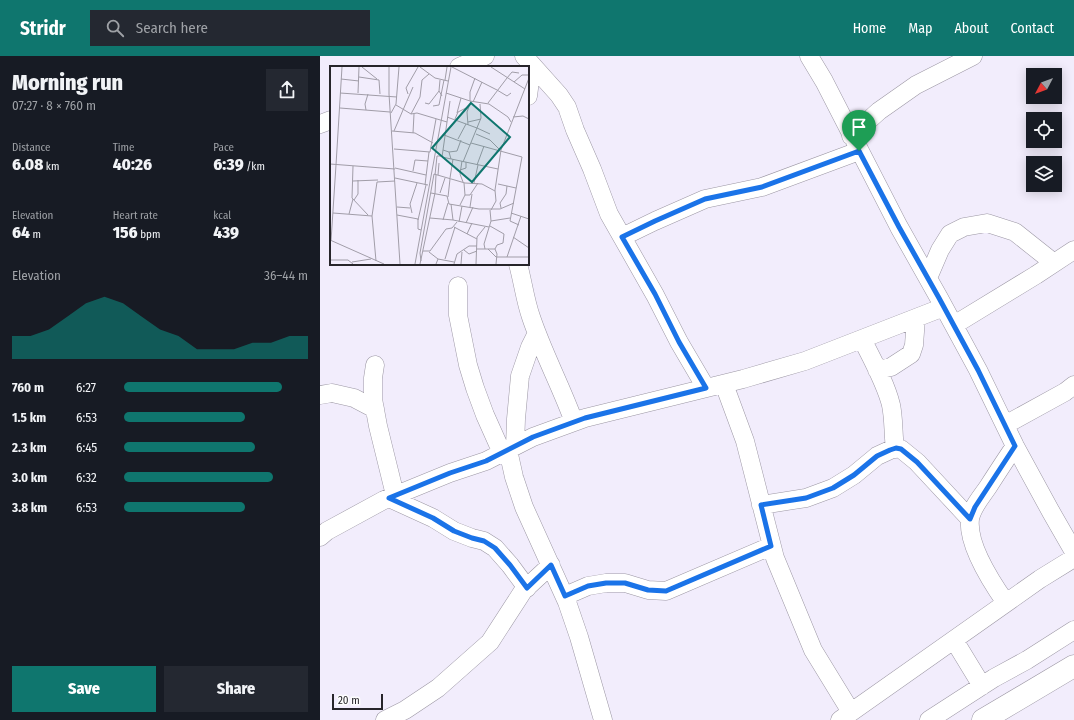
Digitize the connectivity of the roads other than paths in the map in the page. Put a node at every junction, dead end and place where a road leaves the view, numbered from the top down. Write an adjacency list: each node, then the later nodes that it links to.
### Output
1 (485, 56): 5 (street)
2 (809, 56): 8 (street)
3 (973, 56): 8 (street)
4 (528, 61): 9 (street)
5 (461, 66)
6 (330, 120): 7 (street)
7 (320, 124)
8 (855, 143): 9 (street); 13 (street)
9 (622, 237): 24 (street)
10 (1074, 250): 11 (street)
11 (1054, 263): 13 (street); 17 (street)
12 (518, 265): 18 (street)
13 (928, 278): 15 (street)
14 (458, 286): 31 (street)
15 (944, 307): 16 (street); 17 (street)
16 (916, 318): 19 (street); 21 (street)
17 (954, 325): 28 (street)
18 (537, 333): 27 (street); 31 (street)
19 (862, 339): 21 (street); 22 (street)
20 (375, 365): 26 (street)
21 (877, 370): 30 (street)
22 (724, 384): 24 (street); 33 (street)
23 (1074, 385): 28 (street)
24 (706, 388): 27 (street)
25 (320, 396): 26 (street)
26 (375, 409): 32 (street)
27 (574, 422): 31 (street)
28 (1005, 425): 29 (street)
29 (1015, 446): 34 (street); 37 (street)
30 (895, 449): 33 (street); 34 (street)
31 (508, 450): 32 (street); 38 (street)
32 (392, 497): 35 (street); 39 (street)
33 (761, 505): 36 (street)
34 (970, 519): 41 (street)
35 (320, 537)
36 (771, 546): 40 (street); 46 (street)
37 (1073, 558): 41 (street)
38 (551, 565): 39 (street); 40 (street)
39 (527, 588): 47 (street)
40 (565, 596): 48 (street)
41 (1006, 603): 43 (street)
42 (1074, 630): 45 (street)
43 (954, 640): 45 (street); 46 (street)
44 (1074, 666): 50 (highway)
45 (982, 686): 49 (street)
46 (851, 715)
47 (390, 719)
48 (603, 720)
49 (929, 720)
50 (984, 720)

